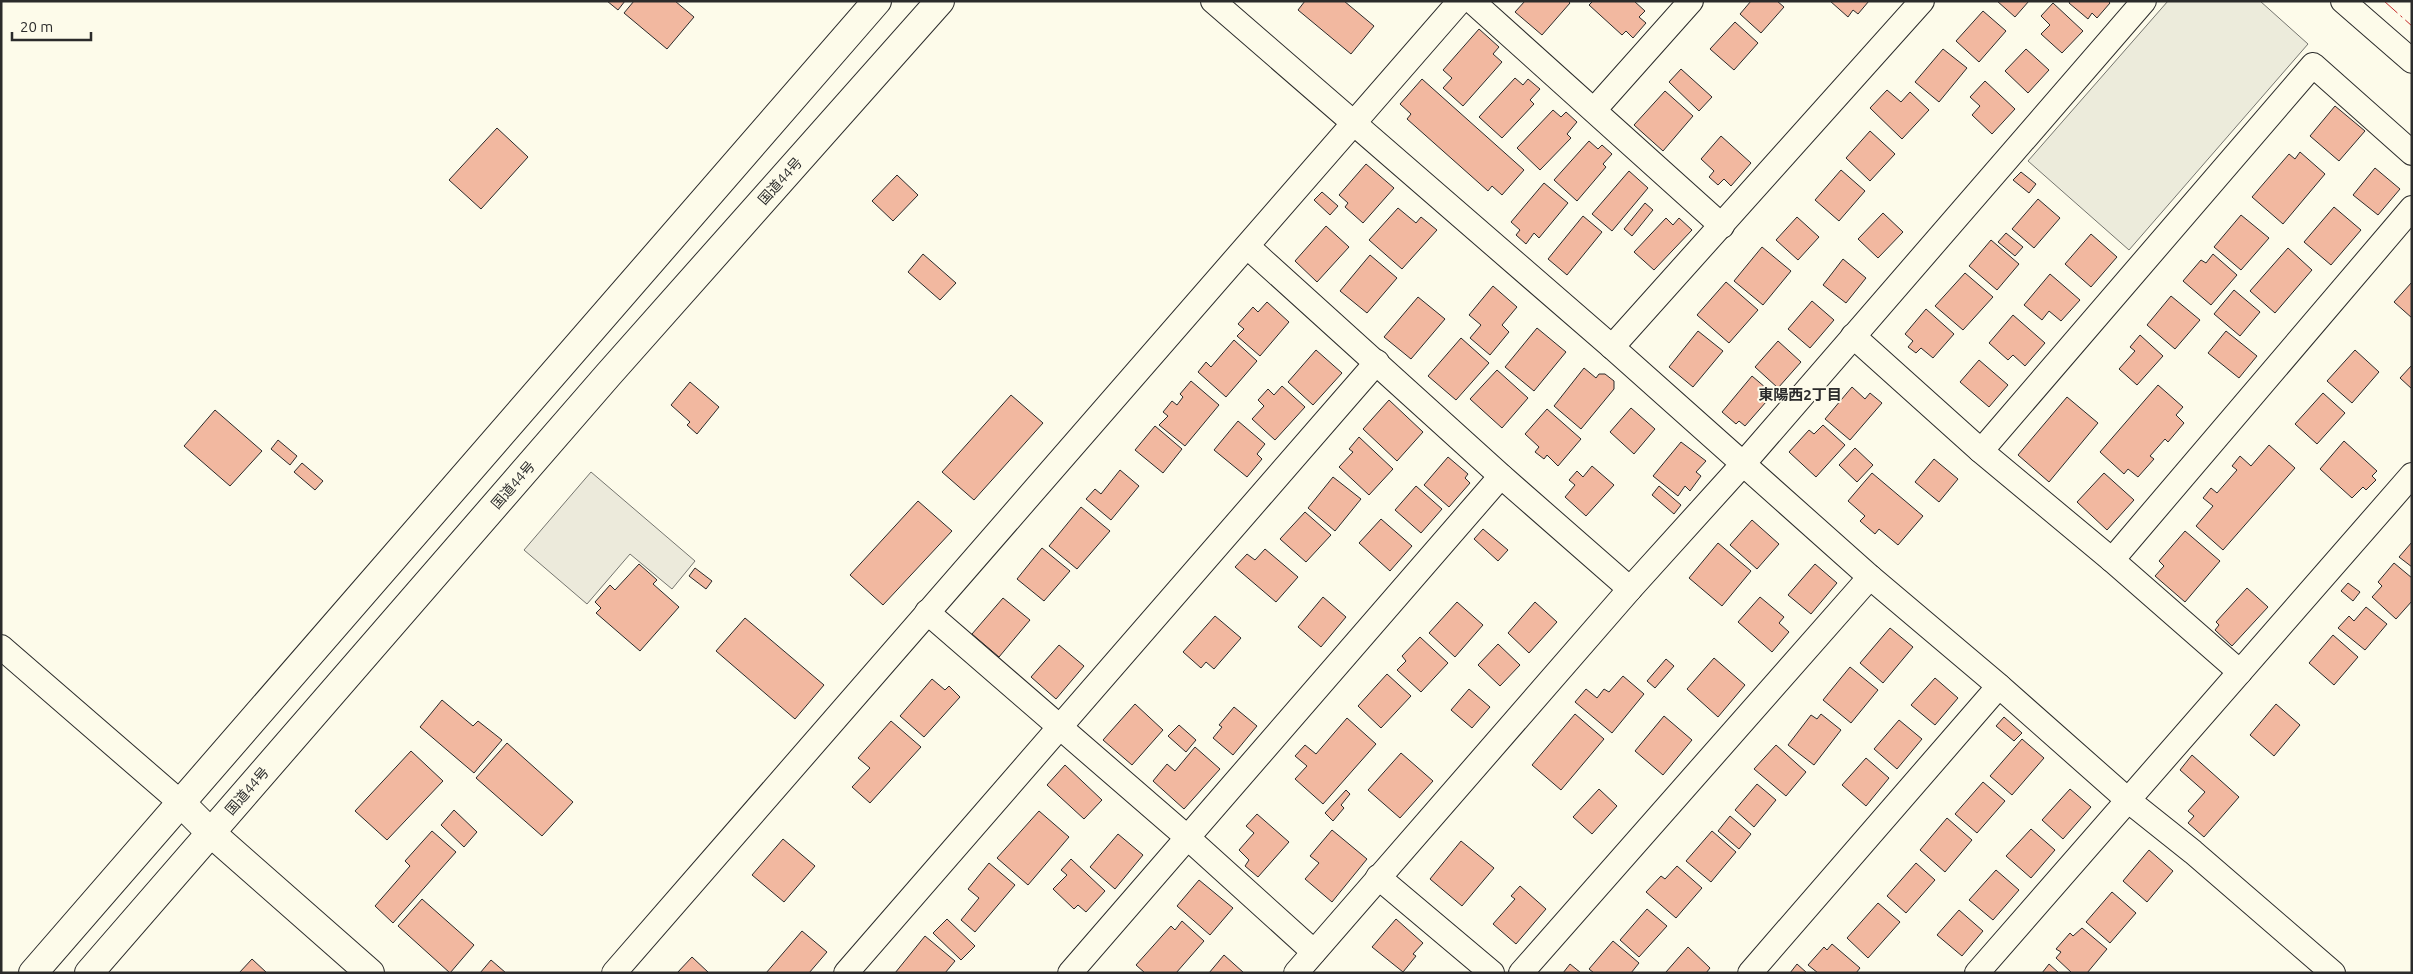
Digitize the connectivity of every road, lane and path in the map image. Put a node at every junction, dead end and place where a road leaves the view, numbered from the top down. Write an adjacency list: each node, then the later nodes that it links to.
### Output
1 (877, 1): 33 (main road)
2 (940, 1): 34 (main road, 国道44号)
3 (1214, 1): 12 (street)
4 (1460, 1): 12 (street)
5 (1472, 1): 11 (street)
6 (1691, 1): 11 (street)
7 (1922, 1): 15 (street)
8 (2144, 1): 17 (street)
9 (2343, 1): 10 (street)
10 (2412, 61)
11 (1594, 110): 15 (street)
12 (1355, 124): 16 (street); 18 (street)
13 (2412, 153): 20 (street)
14 (2412, 208): 24 (street)
15 (1722, 226): 18 (street)
16 (1248, 247): 19 (street); 27 (street)
17 (1853, 336): 20 (street); 21 (street)
18 (1612, 347): 21 (street)
19 (1377, 362): 23 (street); 31 (street)
20 (1981, 451): 24 (street)
21 (1743, 464): 25 (street); 26 (street)
22 (2412, 475): 29 (street)
23 (1501, 476): 26 (street); 35 (street)
24 (2112, 560): 29 (street)
25 (1870, 577): 30 (street); 46 (street)
26 (1630, 589): 36 (street)
27 (927, 612): 31 (street); 38 (street)
28 (1, 648): 33 (street)
29 (2240, 672): 32 (street)
30 (1999, 686): 32 (street); 47 (street)
31 (1060, 729): 35 (street); 42 (street)
32 (2128, 801): 48 (street); 49 (street)
33 (180, 803): 34 (main road); 39 (main road)
34 (211, 833): 40 (main road, 国道44号); 41 (main road)
35 (1188, 838): 37 (street); 43 (street)
36 (1378, 877): 37 (street); 45 (street)
37 (1314, 952): 44 (street)
38 (619, 971)
39 (32, 973)
40 (89, 973)
41 (370, 973)
42 (846, 973)
43 (1070, 973)
44 (1296, 973)
45 (1492, 973)
46 (1521, 973)
47 (1750, 973)
48 (1977, 973)
49 (2333, 973)

